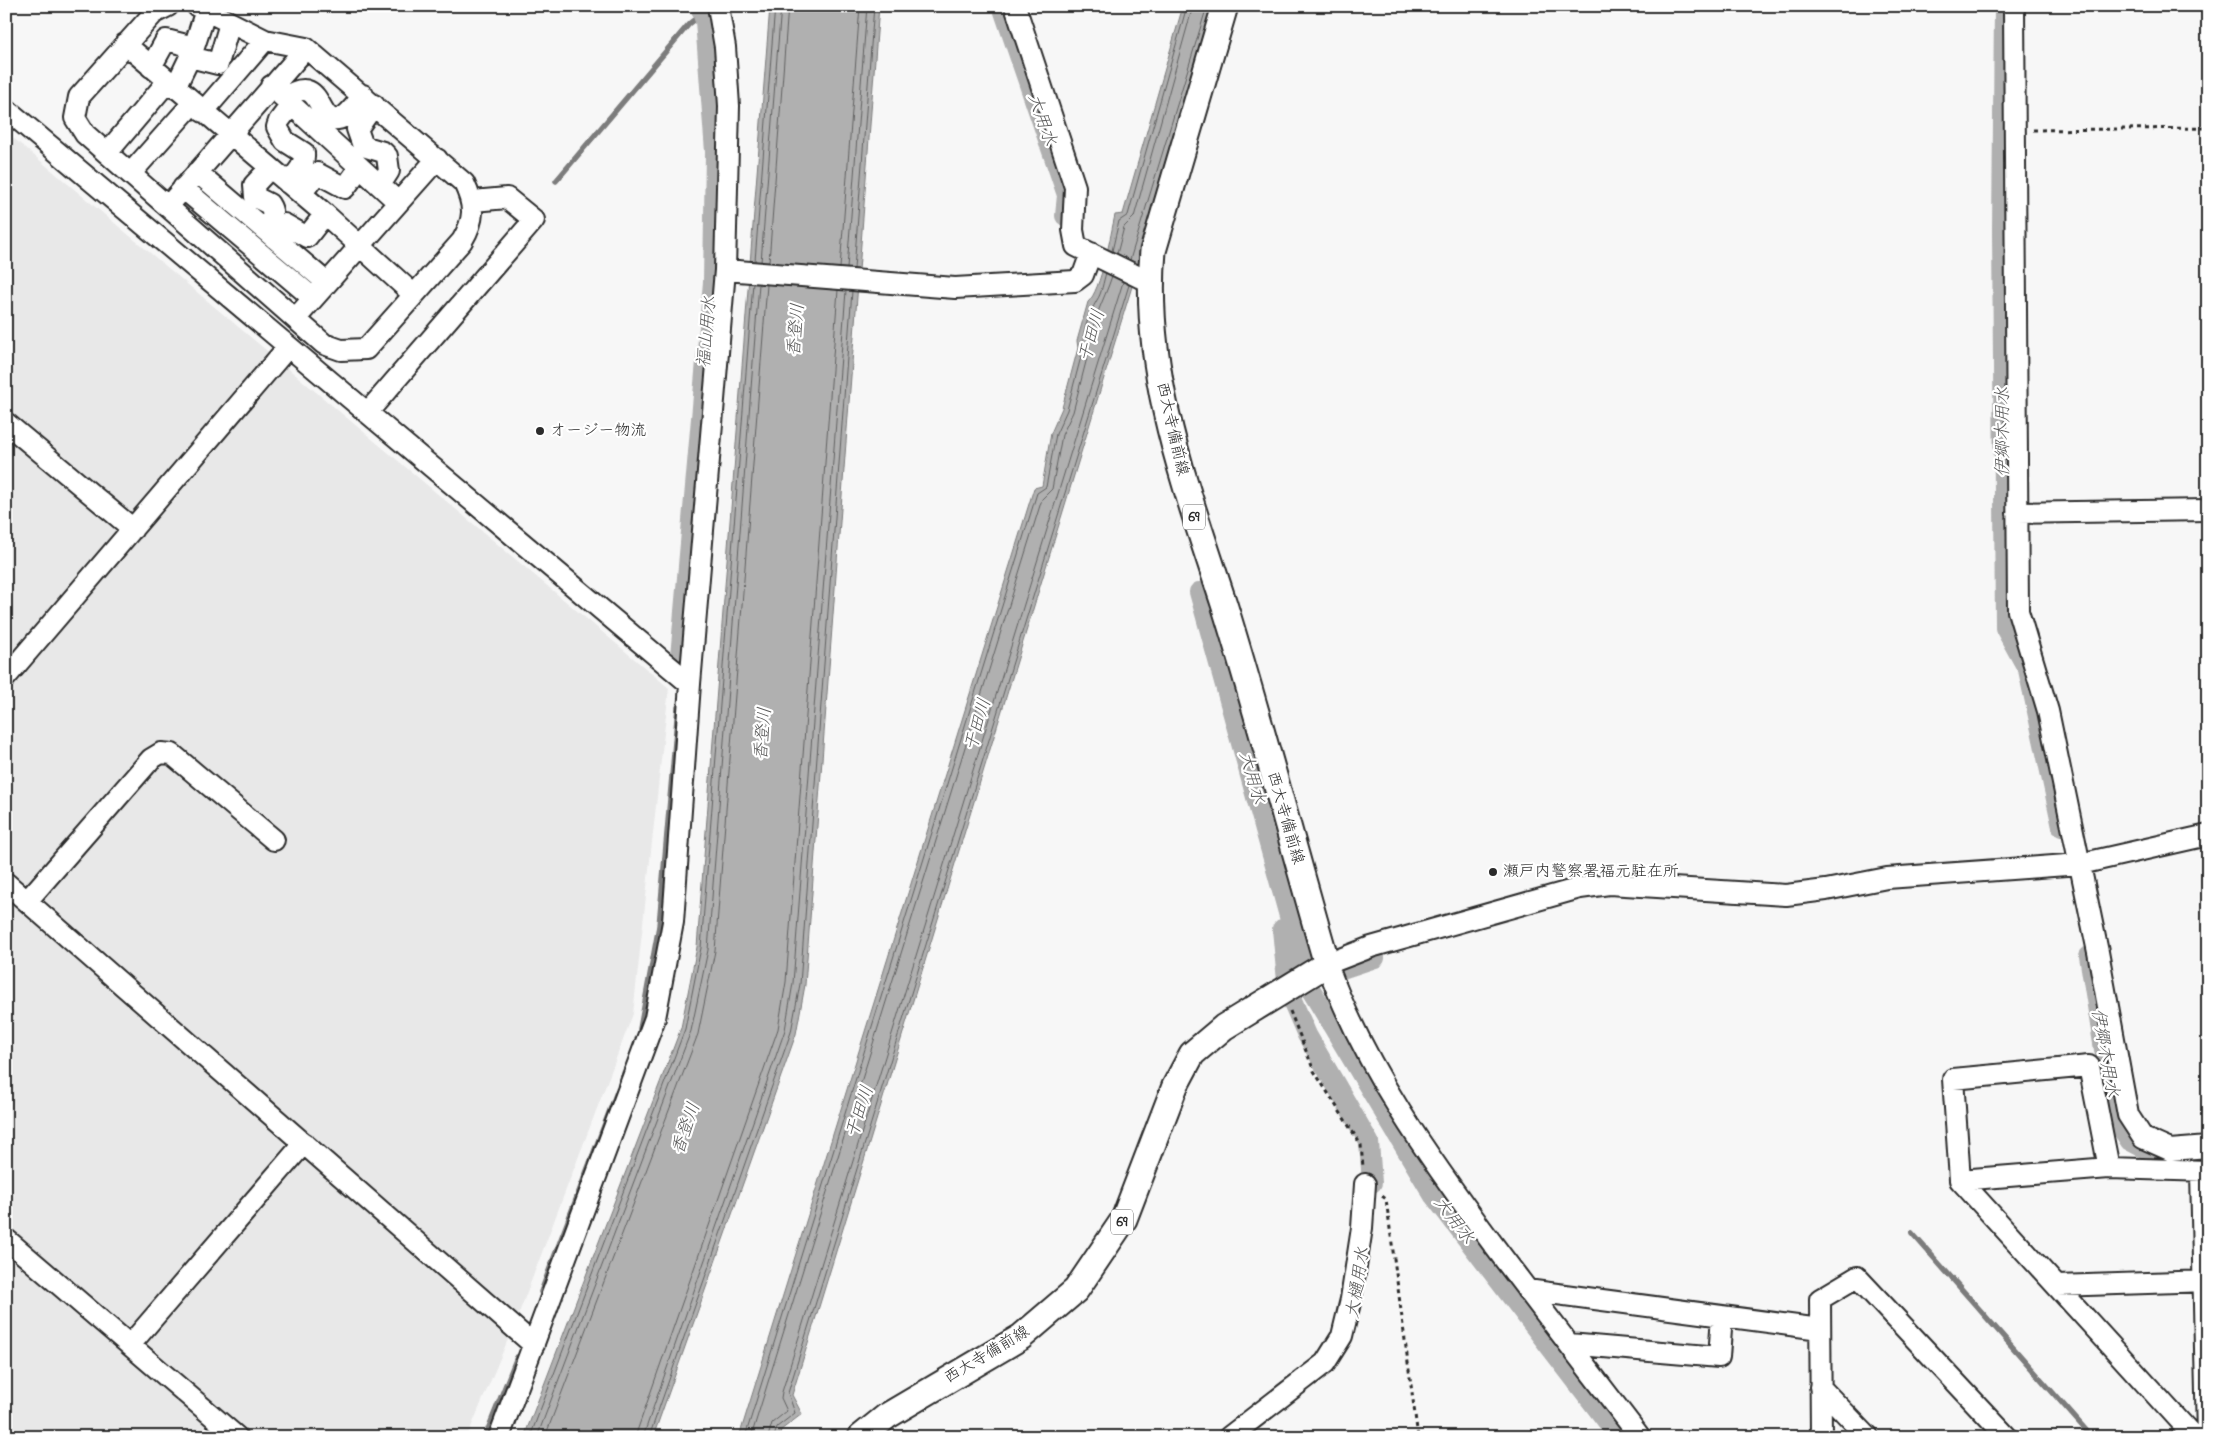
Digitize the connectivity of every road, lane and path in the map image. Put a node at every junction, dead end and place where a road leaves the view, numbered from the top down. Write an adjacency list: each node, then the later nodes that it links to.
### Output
1 (168, 6): 9 (street)
2 (718, 6): 36 (street)
3 (1015, 6): 35 (street)
4 (1225, 6): 37 (main road, 西大寺備前線 / 69)
5 (2014, 6): 18 (street)
6 (201, 8): 7 (street); 11 (street)
7 (230, 23): 8 (street); 12 (street)
8 (265, 40): 10 (street); 15 (street)
9 (125, 44): 11 (street); 20 (street)
10 (306, 48): 13 (street); 14 (street)
11 (151, 67): 12 (street)
12 (172, 85): 15 (street); 20 (street)
13 (282, 96): 14 (street); 19 (street); 22 (street); 28 (street)
14 (368, 100): 21 (street); 26 (street)
15 (198, 107): 19 (street); 25 (street)
16 (6, 109): 42 (street)
17 (2208, 128): 18 (path)
18 (2014, 130): 46 (street)
19 (229, 134): 23 (street); 24 (street)
20 (107, 152): 25 (street)
21 (437, 159): 29 (street); 30 (street)
22 (360, 167): 26 (street); 28 (street)
23 (270, 168): 28 (street); 33 (street)
24 (197, 172): 27 (street); 33 (street)
25 (131, 173): 31 (street)
26 (380, 185): 30 (street)
27 (183, 188): 31 (street); 40 (street)
28 (294, 189): 32 (street)
29 (473, 201): 39 (street); 43 (street)
30 (398, 202): 34 (street)
31 (169, 205): 41 (street)
32 (325, 214): 33 (street); 34 (street)
33 (269, 234): 38 (street)
34 (360, 246): 38 (street); 39 (street)
35 (1094, 255): 36 (street); 37 (street)
36 (731, 270): 49 (street)
37 (1144, 279): 55 (main road, 西大寺備前線 / 69)
38 (327, 283): 40 (street)
39 (414, 295): 41 (street)
40 (313, 298): 41 (street)
41 (296, 318)
42 (288, 346): 43 (street); 47 (street)
43 (367, 413): 49 (street)
44 (6, 423): 47 (street)
45 (2208, 510): 46 (street)
46 (2017, 513): 52 (street)
47 (133, 529): 48 (street)
48 (6, 677)
49 (690, 684): 71 (street)
50 (2208, 835): 52 (street)
51 (274, 840): 54 (street)
52 (2080, 864): 55 (street); 58 (street)
53 (6, 883): 54 (street)
54 (27, 901): 57 (street)
55 (1327, 964): 56 (main road, 西大寺備前線 / 69); 66 (street)
56 (1282, 992): 62 (path); 76 (main road, 西大寺備前線 / 69)
57 (304, 1143): 70 (street); 71 (street)
58 (2208, 1147)
59 (2109, 1168): 60 (street); 61 (street); 61 (street)
60 (2205, 1171): 64 (street)
61 (1960, 1180): 65 (street)
62 (1365, 1184): 77 (street); 78 (path)
63 (6, 1239): 70 (street)
64 (2206, 1281): 65 (street); 73 (street)
65 (2057, 1286): 83 (street)
66 (1528, 1290): 67 (street); 69 (street)
67 (1722, 1316): 68 (street); 69 (street)
68 (1820, 1328): 72 (street); 82 (street)
69 (1569, 1344): 79 (street)
70 (130, 1345): 74 (street)
71 (534, 1345): 75 (street)
72 (1820, 1387): 80 (street); 81 (street)
73 (2207, 1392): 84 (street)
74 (237, 1437)
75 (500, 1437)
76 (861, 1437)
77 (1229, 1437)
78 (1418, 1437)
79 (1640, 1437)
80 (1820, 1437)
81 (1868, 1437)
82 (2007, 1437)
83 (2194, 1437)
84 (2206, 1437)

